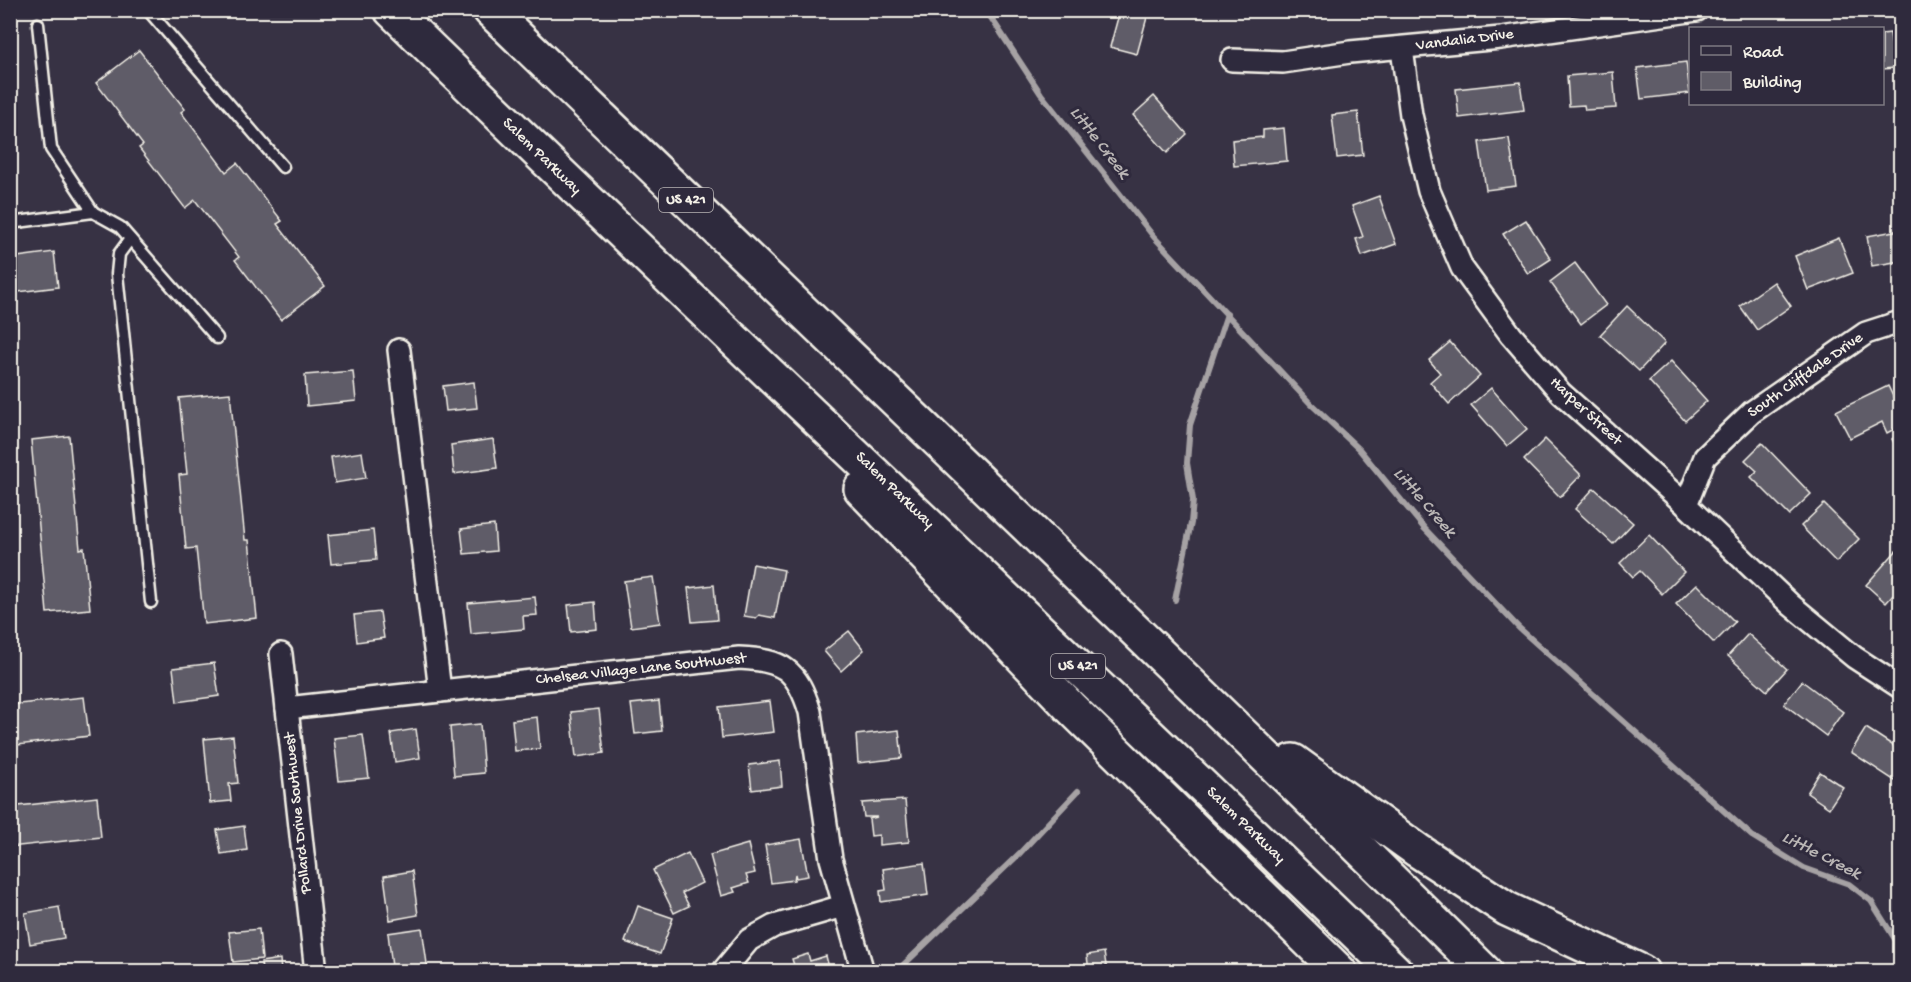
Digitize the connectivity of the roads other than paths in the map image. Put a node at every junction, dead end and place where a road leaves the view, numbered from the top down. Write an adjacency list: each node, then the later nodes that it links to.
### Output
1 (148, 10): 8 (lane)
2 (391, 10): 15 (highway, Salem Parkway / US 421)
3 (490, 10): 22 (highway, US 421)
4 (1697, 10): 6 (street, Vandalia Drive)
5 (38, 24): 9 (lane)
6 (1402, 49): 7 (street, Vandalia Drive); 16 (street, Harper Street)
7 (1232, 60)
8 (283, 167)
9 (93, 212): 10 (lane); 11 (lane)
10 (10, 223)
11 (130, 238): 13 (lane); 17 (lane)
12 (1900, 322): 16 (street, South Cliffdale Drive)
13 (217, 338)
14 (399, 350): 20 (street)
15 (757, 364): 27 (highway); 28 (highway, Salem Parkway / US 421)
16 (1686, 505): 19 (street, Harper Street)
17 (152, 602)
18 (281, 654): 21 (street, Pollard Drive Southwest)
19 (1900, 687)
20 (440, 691): 21 (street, Chelsea Village Lane Southwest); 23 (street, Chelsea Village Lane Southwest)
21 (287, 708): 25 (street, Pollard Drive Southwest)
22 (1249, 738): 29 (highway, US 421); 30 (highway)
23 (843, 906): 24 (street); 26 (street, Chelsea Village Lane Southwest)
24 (724, 970)
25 (316, 972)
26 (863, 972)
27 (1340, 972)
28 (1396, 972)
29 (1485, 972)
30 (1642, 972)

